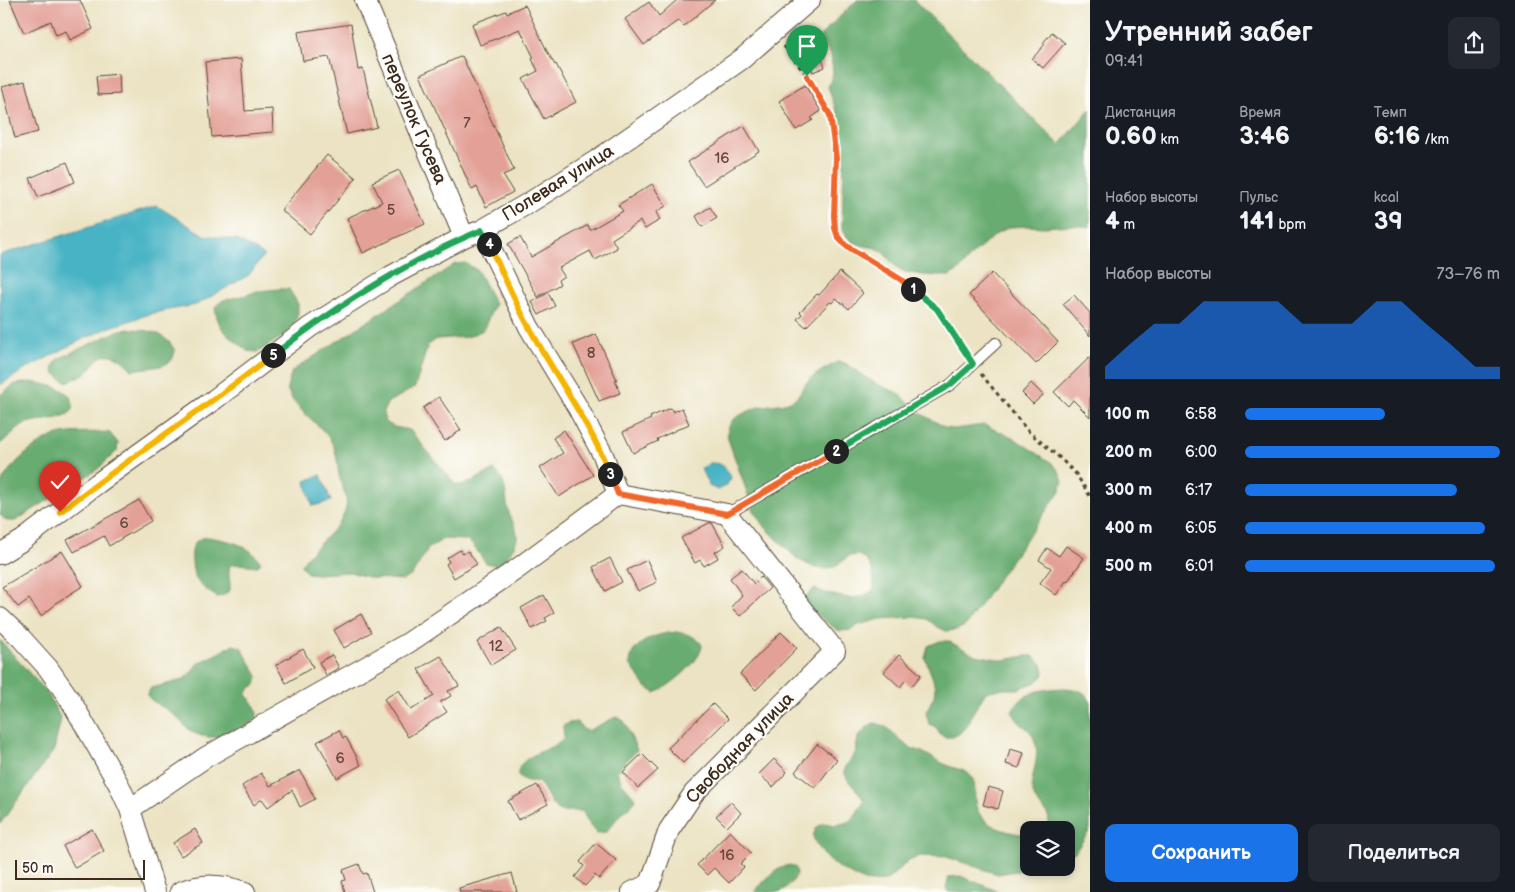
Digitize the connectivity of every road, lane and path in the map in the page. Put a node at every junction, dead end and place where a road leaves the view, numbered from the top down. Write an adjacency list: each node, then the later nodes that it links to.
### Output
1 (365, 0): 4 (street, переулок Гусева)
2 (810, 0): 3 (street, Полевая улица)
3 (774, 32): 4 (street, Полевая улица); 6 (path)
4 (473, 234): 7 (street, переулок Гусева); 10 (street, Полевая улица)
5 (996, 343): 6 (lane)
6 (973, 364): 8 (path); 9 (lane)
7 (618, 494): 9 (street); 12 (street)
8 (1090, 496)
9 (727, 514): 13 (street, Свободная улица)
10 (0, 554)
11 (0, 618): 12 (street)
12 (130, 809): 14 (street)
13 (647, 889)
14 (155, 892)
15 (180, 892): 16 (street)
16 (245, 892)

